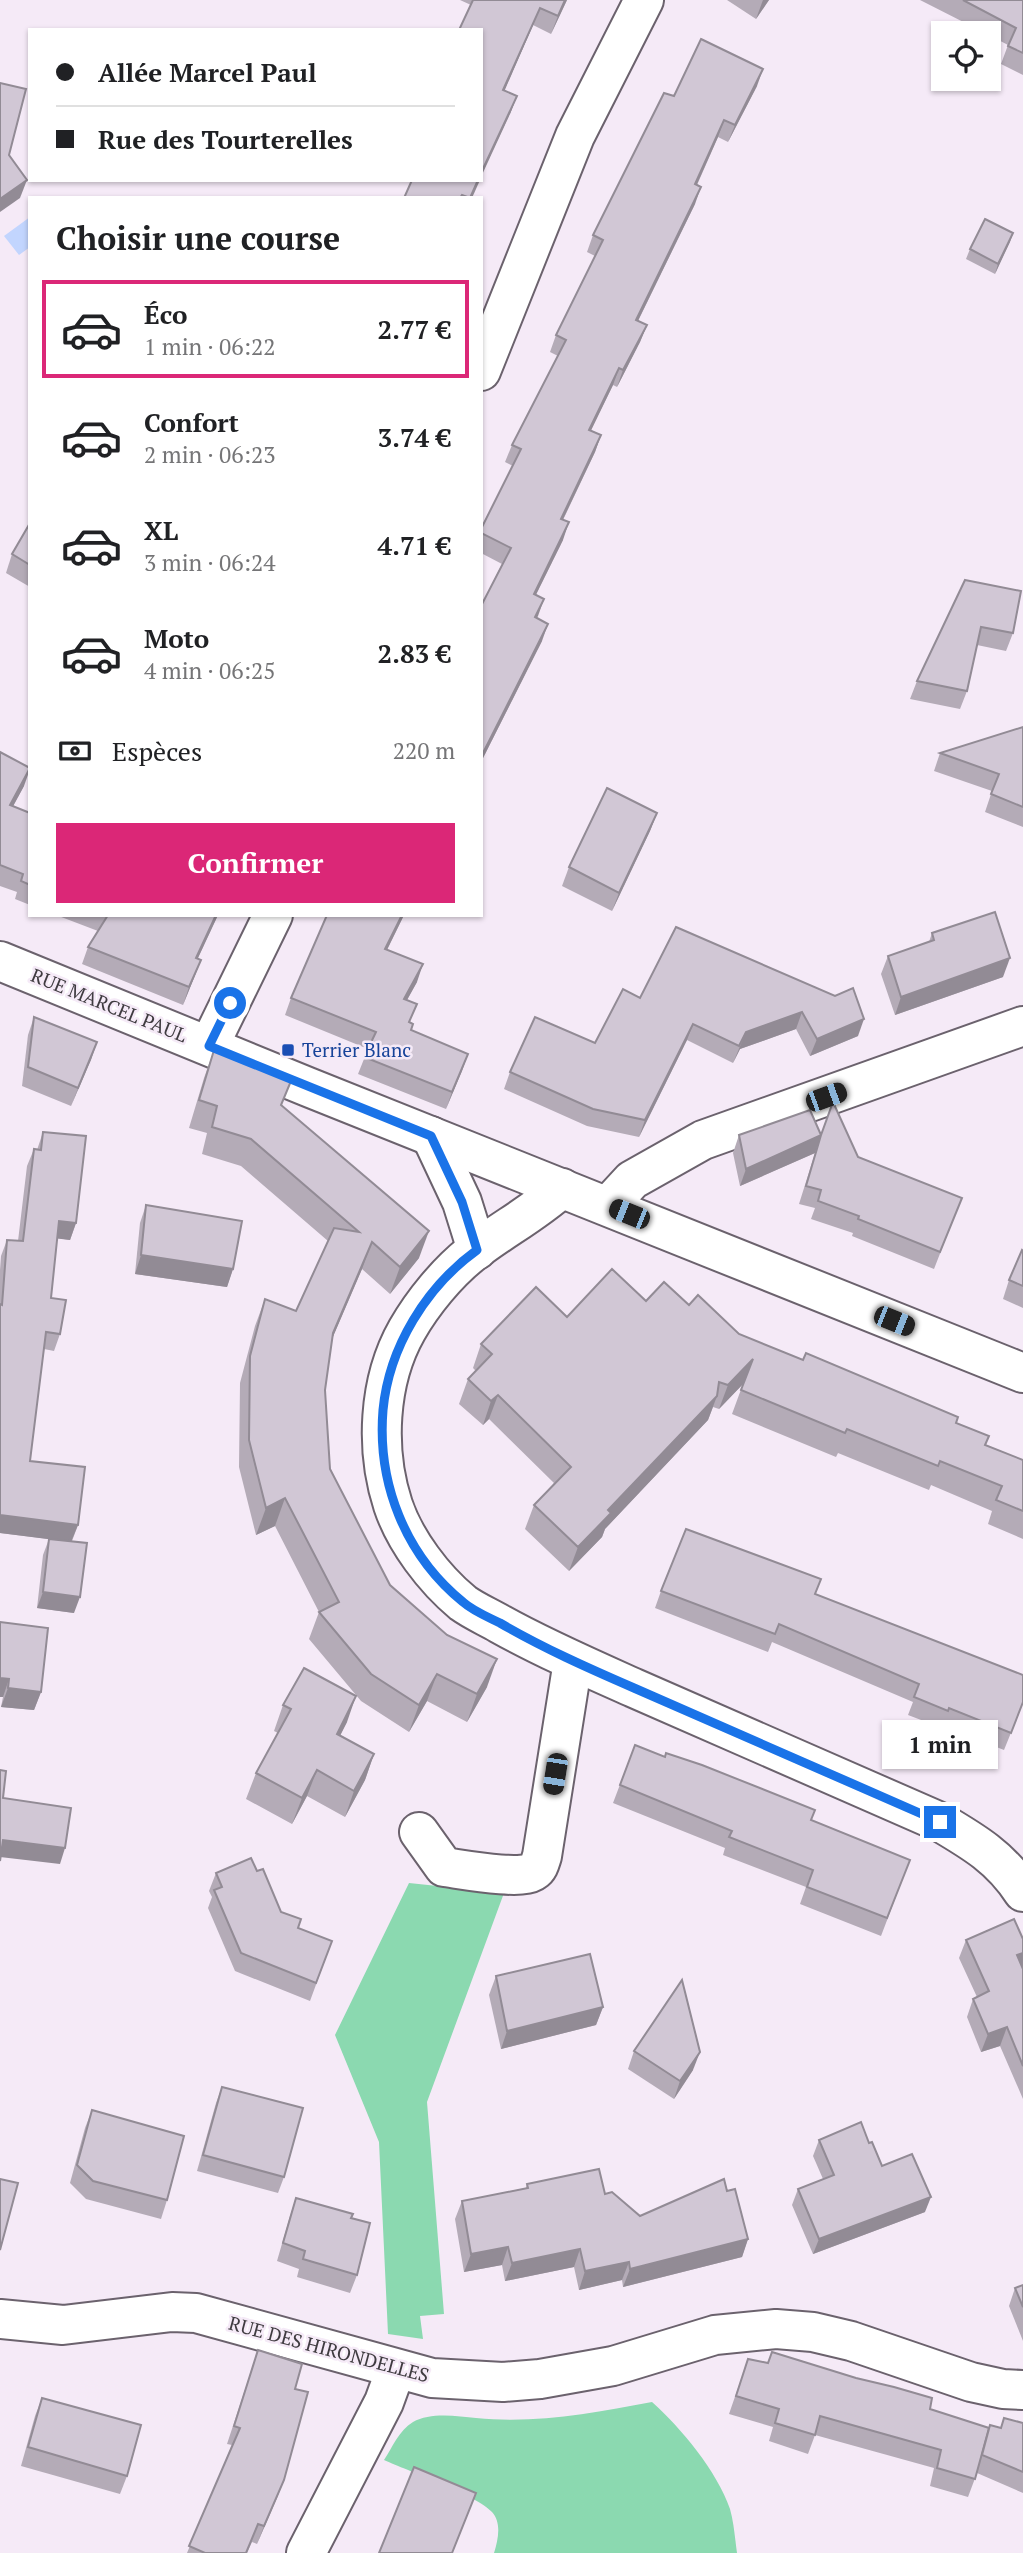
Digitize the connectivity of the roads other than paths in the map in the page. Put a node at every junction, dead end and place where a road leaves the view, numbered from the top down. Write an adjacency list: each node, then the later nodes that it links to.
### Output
1 (645, 0): 2 (street)
2 (483, 366)
3 (272, 917): 6 (street)
4 (0, 961): 6 (street, RUE MARCEL PAUL)
5 (1023, 1026): 9 (street)
6 (209, 1046): 7 (street, RUE MARCEL PAUL)
7 (431, 1136): 8 (street, RUE MARCEL PAUL); 10 (street)
8 (562, 1188): 9 (street, RUE MARCEL PAUL); 10 (street)
9 (608, 1206): 11 (street, RUE MARCEL PAUL)
10 (477, 1250): 12 (street)
11 (1023, 1373)
12 (573, 1661): 13 (street); 14 (street)
13 (419, 1832)
14 (1023, 1892)
15 (0, 2319): 16 (street, RUE DES HIRONDELLES)
16 (396, 2369): 17 (street, RUE DES HIRONDELLES); 18 (street)
17 (1023, 2390)
18 (306, 2553)

